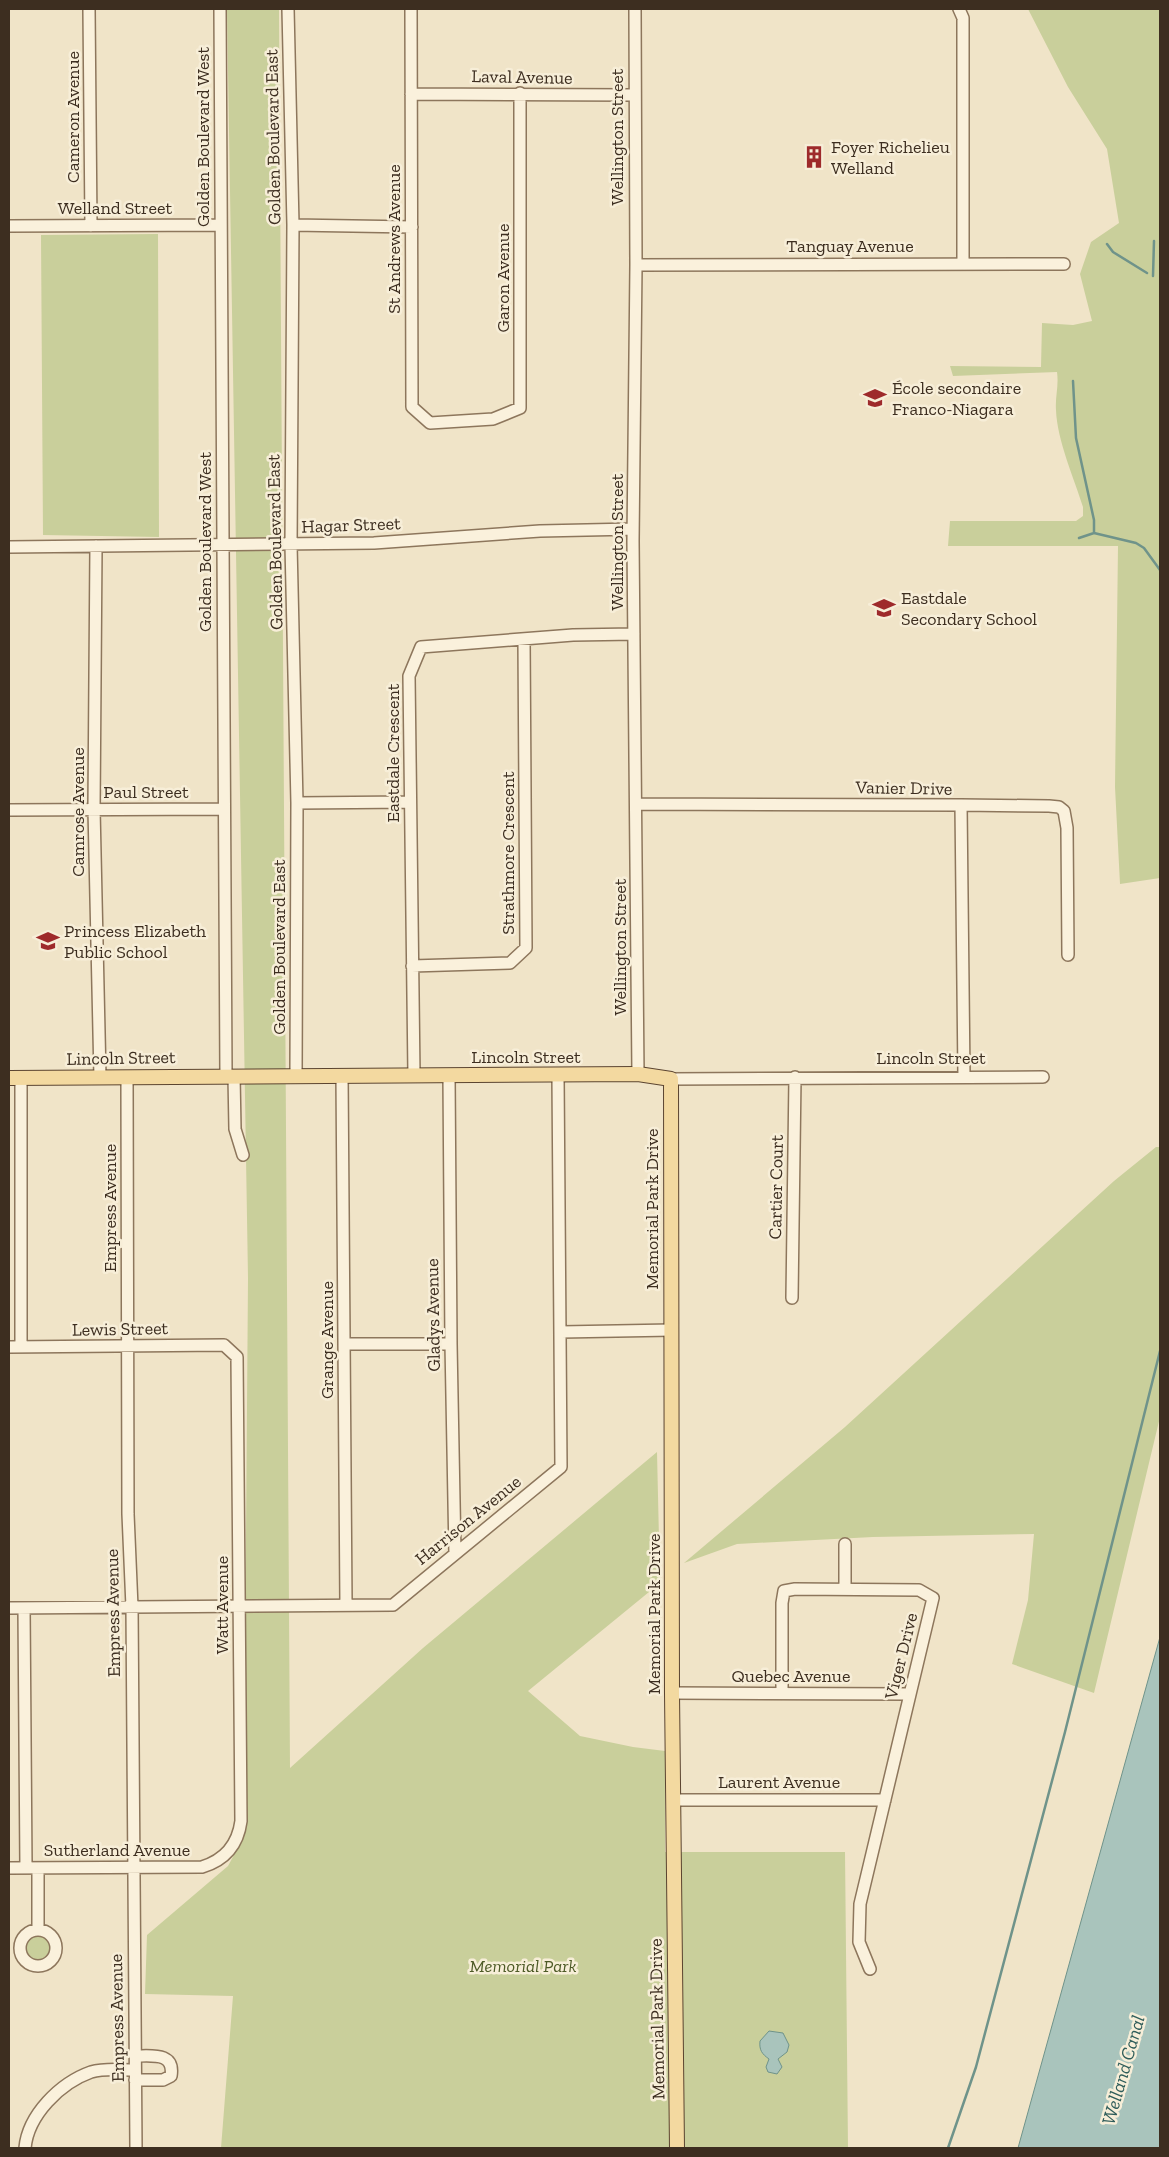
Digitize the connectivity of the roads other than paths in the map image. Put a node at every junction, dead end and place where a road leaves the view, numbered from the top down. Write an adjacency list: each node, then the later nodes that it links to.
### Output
1 (89, 9): 13 (street, Cameron Avenue)
2 (220, 9): 10 (street, Golden Boulevard West)
3 (288, 9): 11 (street, Golden Boulevard East)
4 (411, 9): 7 (street, St Andrews Avenue)
5 (634, 9): 9 (street, Wellington Street)
6 (959, 9): 15 (street)
7 (411, 94): 8 (street, Laval Avenue); 14 (street, St Andrews Avenue)
8 (520, 94): 9 (street, Laval Avenue); 18 (street, Garon Avenue)
9 (633, 95): 17 (street, Wellington Street)
10 (221, 225): 13 (street, Welland Street); 20 (street, Golden Boulevard West)
11 (293, 225): 14 (street); 21 (street, Golden Boulevard East)
12 (9, 226): 13 (street, Welland Street)
13 (91, 226)
14 (412, 228): 18 (street, St Andrews Avenue)
15 (963, 264): 16 (street, Tanguay Avenue); 17 (street, Tanguay Avenue)
16 (1064, 264)
17 (636, 266): 19 (street, Wellington Street)
18 (467, 421)
19 (633, 529): 21 (street, Hagar Street); 24 (street, Wellington Street)
20 (223, 545): 21 (street, Hagar Street); 22 (street, Hagar Street); 31 (street, Golden Boulevard West)
21 (291, 545): 27 (street, Golden Boulevard East)
22 (96, 546): 23 (street, Hagar Street); 30 (street, Camrose Avenue)
23 (9, 547)
24 (634, 634): 25 (street, Eastdale Crescent); 28 (street, Wellington Street)
25 (524, 639): 26 (street, Eastdale Crescent); 34 (street, Strathmore Crescent)
26 (410, 802): 27 (street); 34 (street, Eastdale Crescent)
27 (297, 803): 37 (street, Golden Boulevard East)
28 (636, 804): 29 (street, Vanier Drive); 35 (street, Wellington Street)
29 (961, 805): 33 (street); 45 (street, Vanier Drive)
30 (94, 809): 31 (street, Paul Street); 32 (street, Paul Street); 42 (street, Camrose Avenue)
31 (224, 809): 36 (street, Golden Boulevard West)
32 (9, 810)
33 (1068, 955)
34 (412, 966): 39 (street, Eastdale Crescent)
35 (638, 1074): 41 (main road, Lincoln Street); 48 (main road, Lincoln Street)
36 (230, 1075): 37 (main road, Lincoln Street); 43 (main road, Lincoln Street); 49 (street, Golden Boulevard West)
37 (296, 1075): 38 (main road, Lincoln Street)
38 (342, 1075): 39 (main road, Lincoln Street); 53 (street, Grange Avenue)
39 (414, 1075): 40 (main road, Lincoln Street)
40 (449, 1076): 41 (main road, Lincoln Street); 54 (street, Gladys Avenue)
41 (558, 1076): 52 (street, Harrison Avenue)
42 (100, 1077): 43 (main road, Lincoln Street); 47 (main road, Lincoln Street)
43 (127, 1077): 55 (street, Empress Avenue)
44 (795, 1077): 45 (street, Lincoln Street); 48 (street, Lincoln Street); 50 (street, Cartier Court)
45 (964, 1077): 46 (street, Lincoln Street)
46 (1043, 1077)
47 (15, 1078): 57 (street)
48 (671, 1079): 51 (main road, Memorial Park Drive)
49 (243, 1155)
50 (792, 1298)
51 (672, 1330): 52 (street); 67 (main road, Memorial Park Drive)
52 (561, 1332): 60 (street, Harrison Avenue)
53 (344, 1344): 54 (street); 62 (street, Grange Avenue)
54 (451, 1344): 60 (street, Gladys Avenue)
55 (129, 1346): 57 (street, Lewis Street); 58 (street, Lewis Street); 64 (street, Empress Avenue)
56 (9, 1347): 57 (street, Lewis Street)
57 (21, 1347)
58 (231, 1350): 63 (street, Watt Avenue)
59 (846, 1544): 61 (street)
60 (455, 1554): 62 (street, Harrison Avenue)
61 (845, 1589): 68 (street, Viger Drive); 69 (street, Viger Drive)
62 (346, 1605): 63 (street, Harrison Avenue)
63 (239, 1606): 64 (street, Harrison Avenue); 72 (street, Watt Avenue)
64 (132, 1607): 66 (street, Harrison Avenue); 73 (street, Empress Avenue)
65 (9, 1608): 66 (street, Harrison Avenue)
66 (24, 1608): 75 (street)
67 (672, 1693): 68 (street, Quebec Avenue); 70 (main road, Memorial Park Drive)
68 (782, 1693): 69 (street, Quebec Avenue)
69 (909, 1694): 71 (street, Viger Drive)
70 (673, 1800): 71 (street, Laurent Avenue); 83 (main road, Memorial Park Drive)
71 (884, 1800): 78 (street, Viger Drive)
72 (223, 1857): 73 (street, Sutherland Avenue)
73 (134, 1867): 76 (street, Sutherland Avenue); 79 (street, Empress Avenue)
74 (9, 1868): 75 (street, Sutherland Avenue)
75 (26, 1868): 76 (street, Sutherland Avenue)
76 (38, 1868): 77 (street)
77 (38, 1930)
78 (870, 1969)
79 (135, 2056): 80 (street, Empress Avenue); 80 (street)
80 (135, 2075): 81 (street); 82 (street, Empress Avenue)
81 (25, 2148)
82 (136, 2148)
83 (677, 2148)

